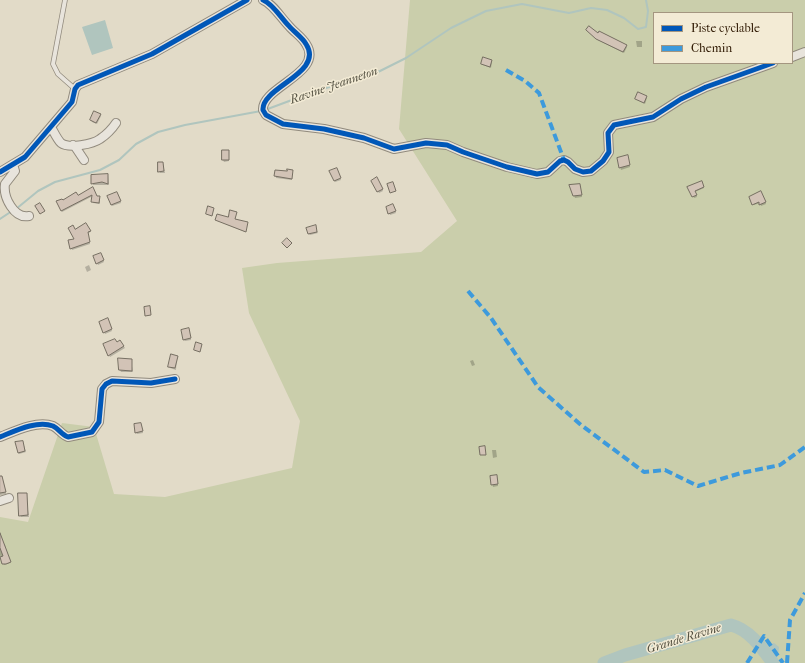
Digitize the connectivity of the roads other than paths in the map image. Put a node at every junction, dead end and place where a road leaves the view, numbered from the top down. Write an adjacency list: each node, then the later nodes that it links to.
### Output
1 (65, 0): 7 (lane)
2 (247, 0): 7 (street)
3 (263, 0): 6 (street)
4 (805, 52): 5 (street)
5 (793, 57)
6 (770, 64)
7 (75, 89): 9 (street)
8 (116, 124): 10 (street)
9 (51, 127): 10 (street); 12 (street)
10 (72, 145): 11 (street)
11 (84, 160)
12 (13, 164): 13 (street); 14 (street)
13 (0, 172)
14 (29, 216)
15 (175, 379): 16 (street)
16 (0, 437)
17 (9, 498): 18 (street)
18 (0, 501)

